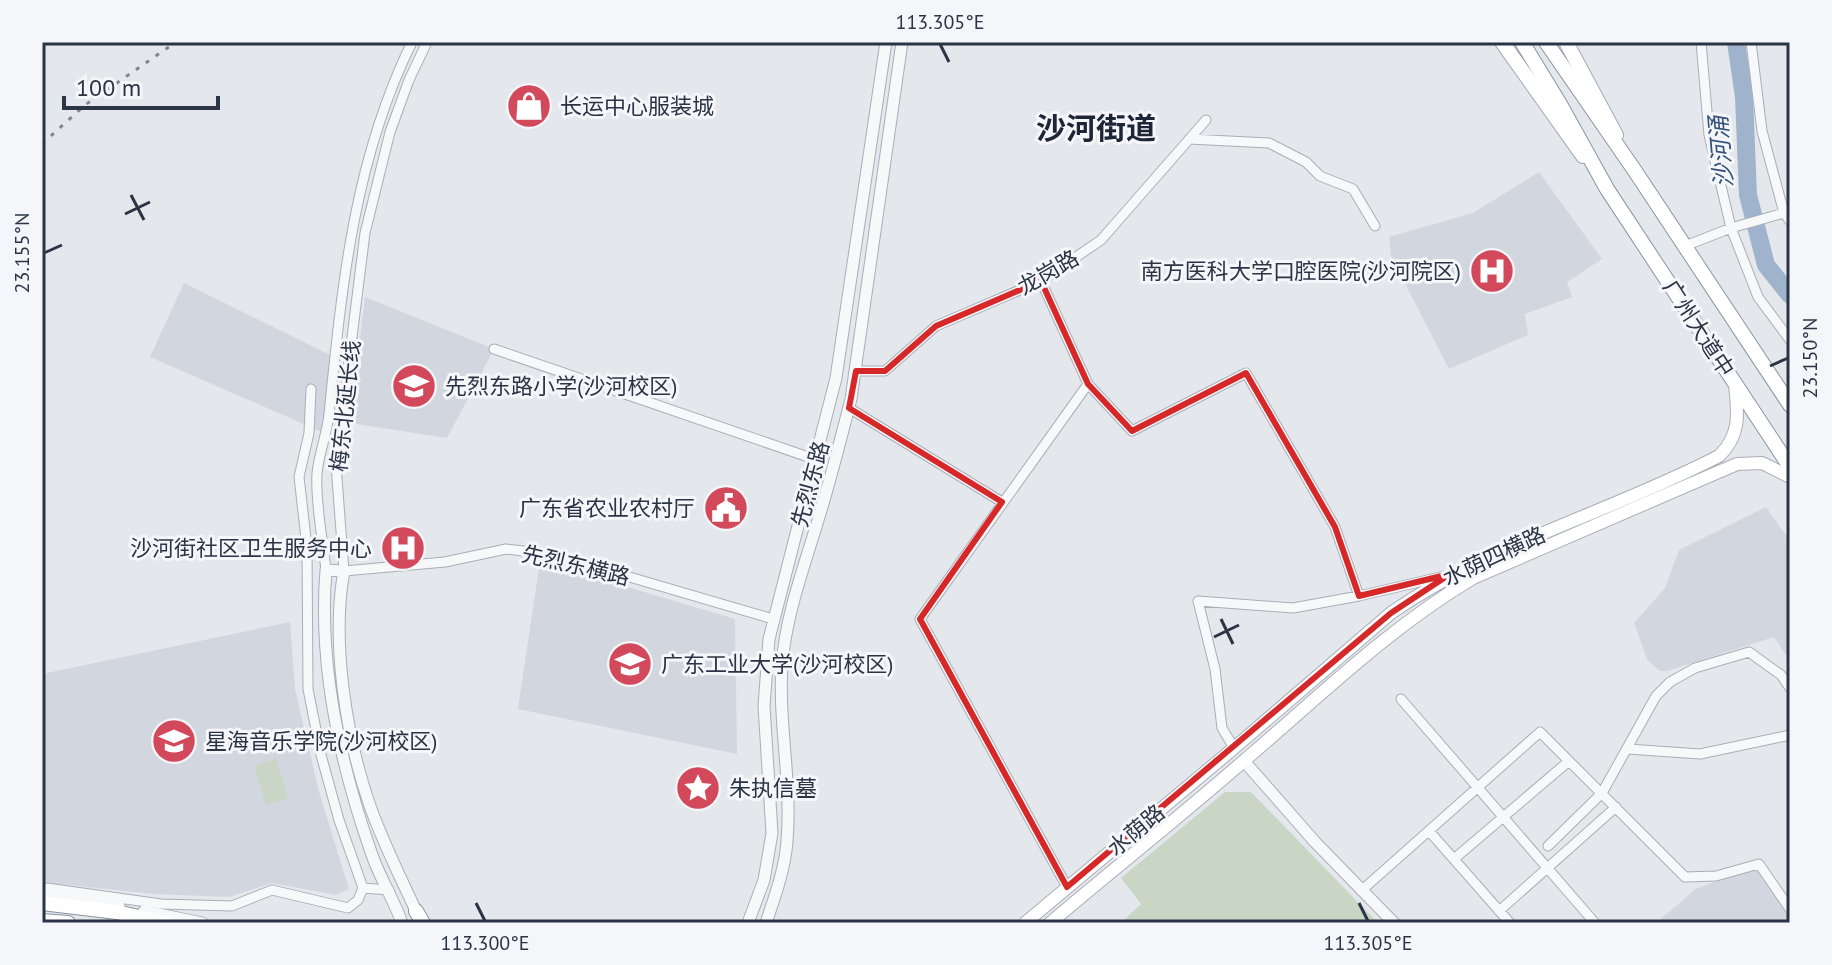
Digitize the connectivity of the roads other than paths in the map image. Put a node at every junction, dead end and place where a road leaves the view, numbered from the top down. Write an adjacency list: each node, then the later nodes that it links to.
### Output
1 (412, 42): 12 (street, 梅东北延长线)
2 (427, 42): 11 (street, 梅东北延长线)
3 (886, 42): 32 (street, 先烈东路)
4 (902, 42): 26 (street, 先烈东路)
5 (1502, 42): 16 (main road, 广州大道中)
6 (1522, 42): 16 (main road, 广州大道中)
7 (1546, 42): 15 (main road, 广州大道中)
8 (1566, 42): 15 (main road, 广州大道中)
9 (1701, 42): 19 (street)
10 (1751, 42): 17 (street)
11 (416, 65): 12 (street); 25 (street, 梅东北延长线)
12 (399, 70): 24 (street, 梅东北延长线)
13 (1206, 120): 14 (street, 龙岗路)
14 (1189, 139): 18 (street); 21 (street, 龙岗路)
15 (1635, 171): 20 (main road, 广州大道中)
16 (1607, 189): 27 (main road, 广州大道中)
17 (1787, 217): 19 (street)
18 (1375, 226)
19 (1731, 228): 20 (street); 22 (street)
20 (1685, 246): 30 (main road, 广州大道中)
21 (1041, 281): 26 (street, 龙岗路); 28 (street)
22 (1790, 340)
23 (494, 349): 34 (street)
24 (334, 360): 25 (street); 36 (street, 梅东北延长线)
25 (349, 361): 41 (street, 梅东北延长线)
26 (856, 371): 31 (street, 先烈东路)
27 (1735, 383): 35 (main road, 广州大道中); 42 (main road, 水荫四横路)
28 (1088, 384): 39 (street); 43 (street)
29 (311, 389): 37 (street)
30 (1790, 405)
31 (849, 408): 33 (street, 先烈东路); 39 (street)
32 (821, 442): 33 (street); 34 (street, 先烈东路)
33 (840, 446): 75 (street, 先烈东路)
34 (817, 460): 44 (street, 先烈东路)
35 (1790, 467)
36 (317, 474): 37 (street); 40 (street, 梅东北延长线)
37 (299, 477): 61 (street)
38 (1790, 477): 50 (main road, 水荫四横路)
39 (1002, 502): 60 (street)
40 (326, 570): 41 (street, 先烈东横路); 62 (street, 梅东北延长线)
41 (344, 571): 44 (street, 先烈东横路); 68 (street, 梅东北延长线)
42 (1450, 574): 43 (street); 48 (main road, 水荫四横路)
43 (1359, 596): 48 (street)
44 (773, 619): 74 (street, 先烈东路)
45 (1790, 688): 49 (street)
46 (1401, 699): 52 (street)
47 (1790, 735): 49 (street)
48 (1234, 748): 50 (main road); 60 (main road, 水荫路)
49 (1628, 749): 53 (street)
50 (1244, 761): 63 (street); 77 (main road, 水荫路)
51 (1569, 761): 52 (street); 53 (street); 55 (street)
52 (1476, 789): 55 (street); 56 (street)
53 (1602, 793): 54 (street); 57 (street)
54 (1616, 807): 59 (street); 66 (street)
55 (1504, 817): 58 (street); 59 (street)
56 (1429, 831): 58 (street); 63 (street)
57 (1548, 846)
58 (1454, 859): 67 (street)
59 (1548, 868): 67 (street); 80 (street)
60 (1067, 887): 76 (main road, 水荫路)
61 (363, 888): 62 (street); 64 (street)
62 (389, 890): 73 (street, 梅东北延长线)
63 (1361, 891): 78 (street)
64 (42, 894): 72 (street)
65 (42, 903): 71 (main road)
66 (1790, 909)
67 (1499, 911): 79 (street)
68 (420, 917)
69 (42, 921): 70 (main road)
70 (68, 923)
71 (165, 923)
72 (202, 923)
73 (402, 923)
74 (748, 923)
75 (766, 923)
76 (1025, 923)
77 (1050, 923)
78 (1394, 923)
79 (1510, 923)
80 (1595, 923)

